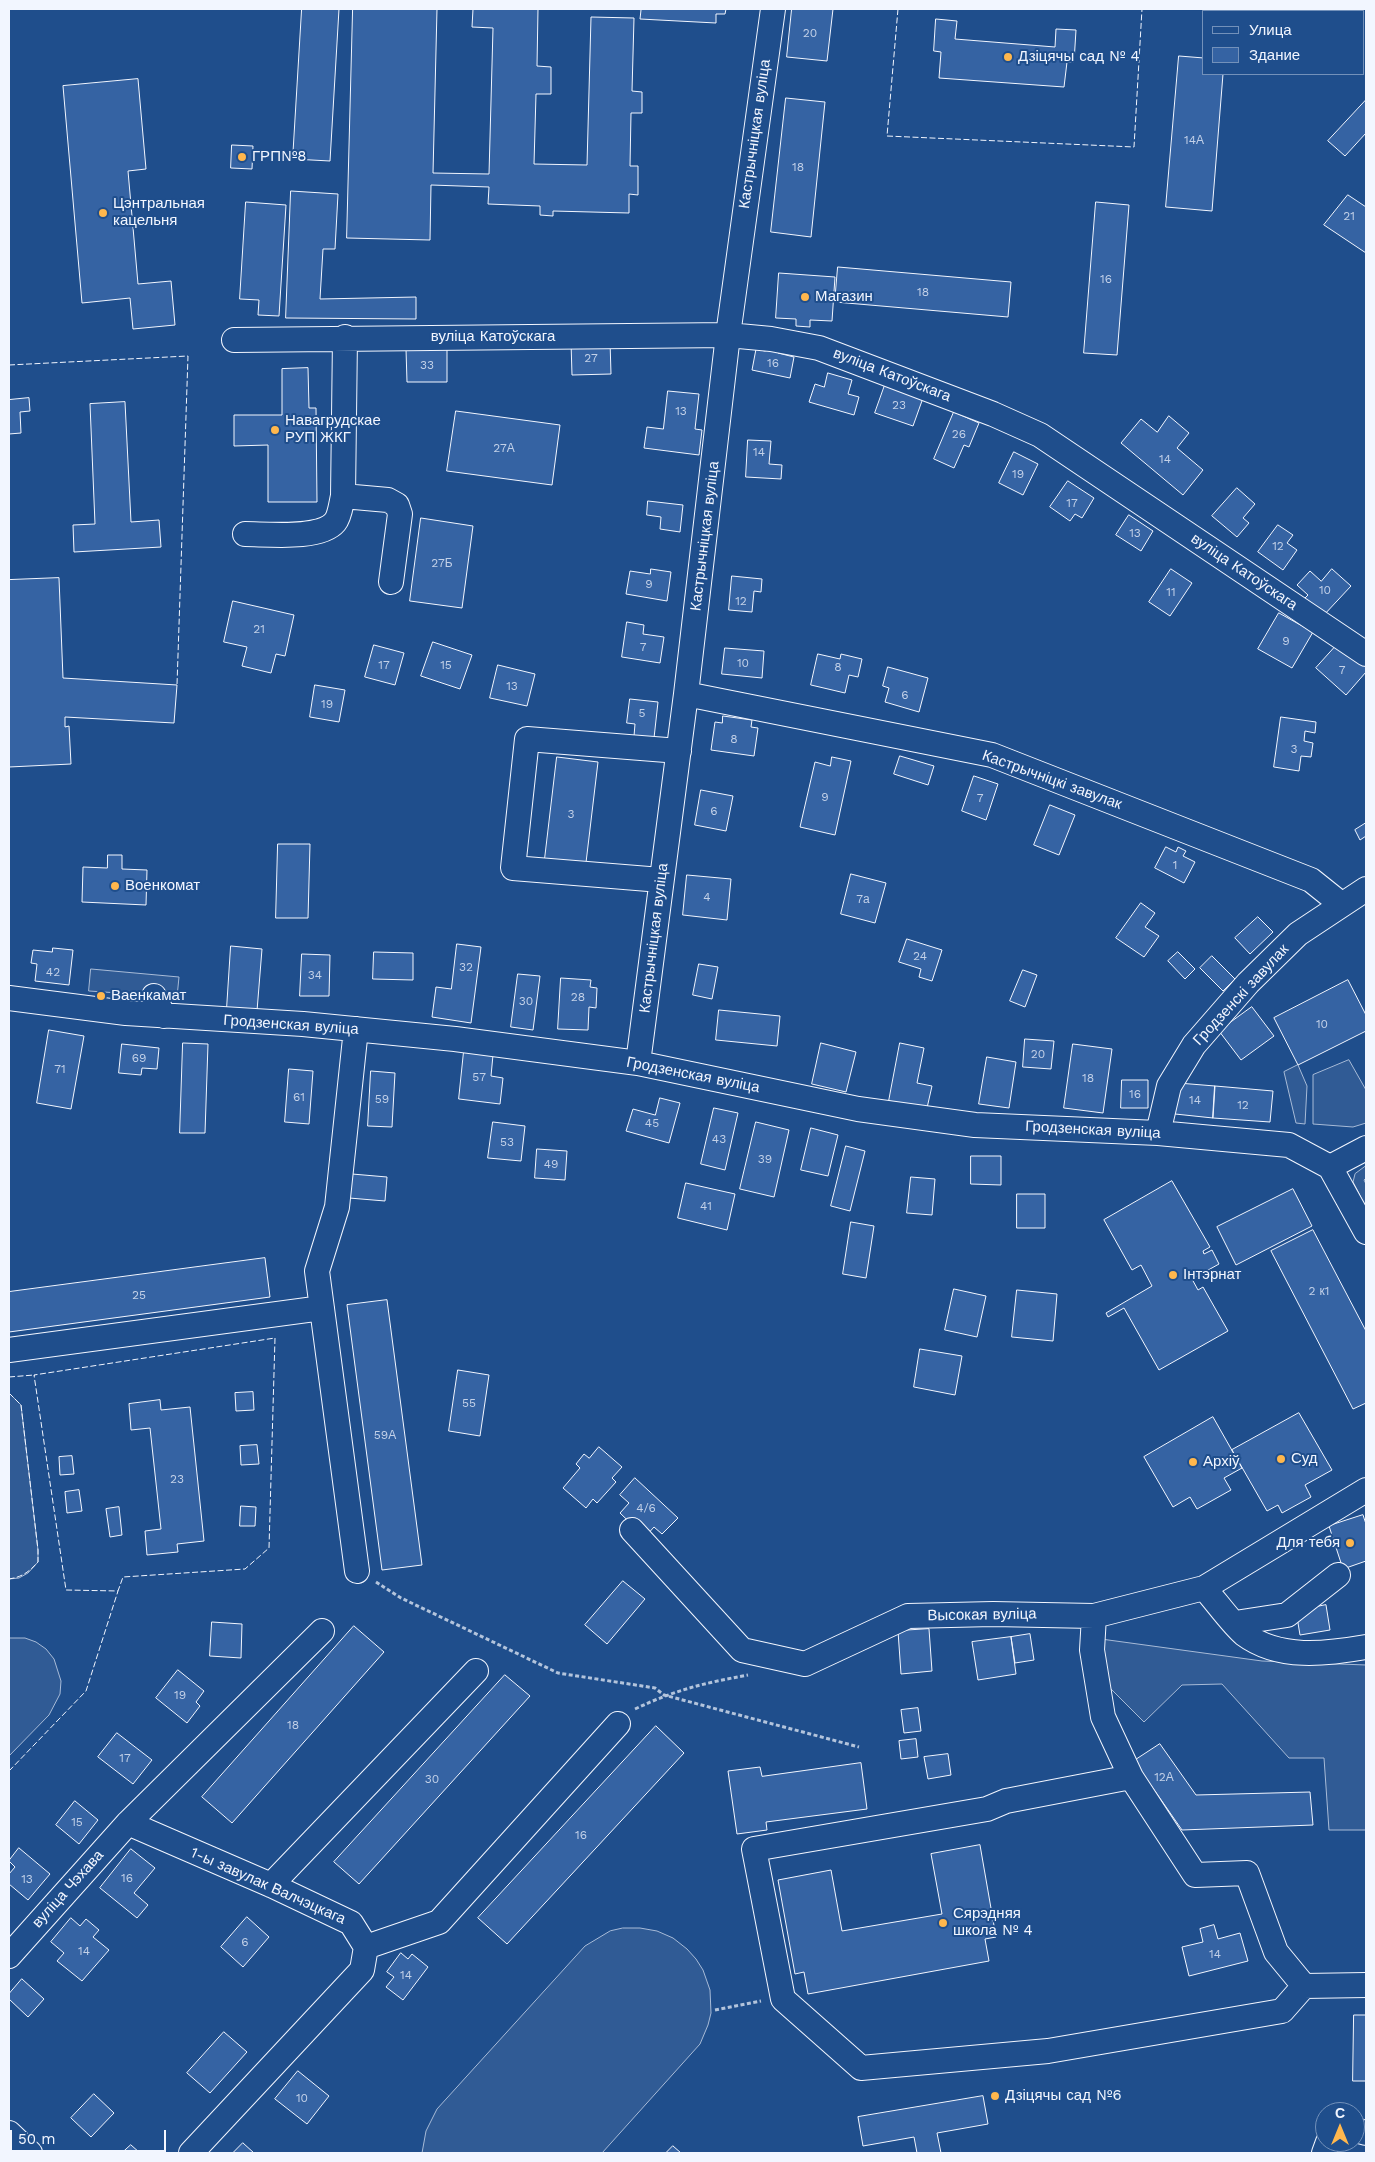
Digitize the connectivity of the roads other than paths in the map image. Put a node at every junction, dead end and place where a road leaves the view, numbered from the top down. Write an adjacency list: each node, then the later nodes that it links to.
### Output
1 (773, 9): 2 (street, Кастрычніцкая вуліца)
2 (728, 335): 3 (street, вуліца Катоўскага); 8 (street, вуліца Катоўскага); 9 (street, Кастрычніцкая вуліца)
3 (345, 338): 4 (street, вуліца Катоўскага); 5 (street)
4 (234, 340)
5 (343, 496): 6 (street); 7 (street)
6 (245, 534)
7 (391, 582)
8 (1366, 654)
9 (686, 694): 10 (street, Кастрычніцкая вуліца); 13 (street, Кастрычніцкі завулак)
10 (679, 751): 11 (street, Кастрычніцкая вуліца); 11 (street)
11 (661, 880): 16 (street, Кастрычніцкая вуліца)
12 (1366, 889): 13 (street, Гродзенскі завулак)
13 (1341, 904): 17 (street, Гродзенскі завулак)
14 (9, 998): 15 (street, Гродзенская вуліца)
15 (356, 1029): 16 (street, Гродзенская вуліца); 21 (street)
16 (638, 1063): 17 (street, Гродзенская вуліца)
17 (1158, 1133): 19 (street, Гродзенская вуліца)
18 (1366, 1148): 19 (street)
19 (1330, 1167): 20 (street)
20 (1366, 1232)
21 (322, 1308): 22 (street); 25 (street)
22 (9, 1350)
23 (1366, 1490): 27 (street, Высокая вуліца)
24 (632, 1530): 28 (street, Высокая вуліца)
25 (357, 1571)
26 (1338, 1576): 29 (street)
27 (1204, 1588): 28 (street, Высокая вуліца); 29 (street)
28 (1094, 1616): 34 (street)
29 (1235, 1624): 31 (street)
30 (322, 1631): 35 (street, вуліца Чэхава)
31 (1366, 1647)
32 (476, 1671): 36 (street)
33 (618, 1724): 37 (street)
34 (1131, 1777): 40 (street); 40 (street)
35 (128, 1823): 36 (street, 1-ы завулак Валчэцкага); 38 (street, вуліца Чэхава)
36 (271, 1885): 37 (street, 1-ы завулак Валчэцкага)
37 (366, 1947): 43 (street)
38 (9, 1956)
39 (1366, 1985): 40 (street)
40 (1304, 1986)
41 (9, 2133): 42 (street)
42 (30, 2153)
43 (191, 2153)

